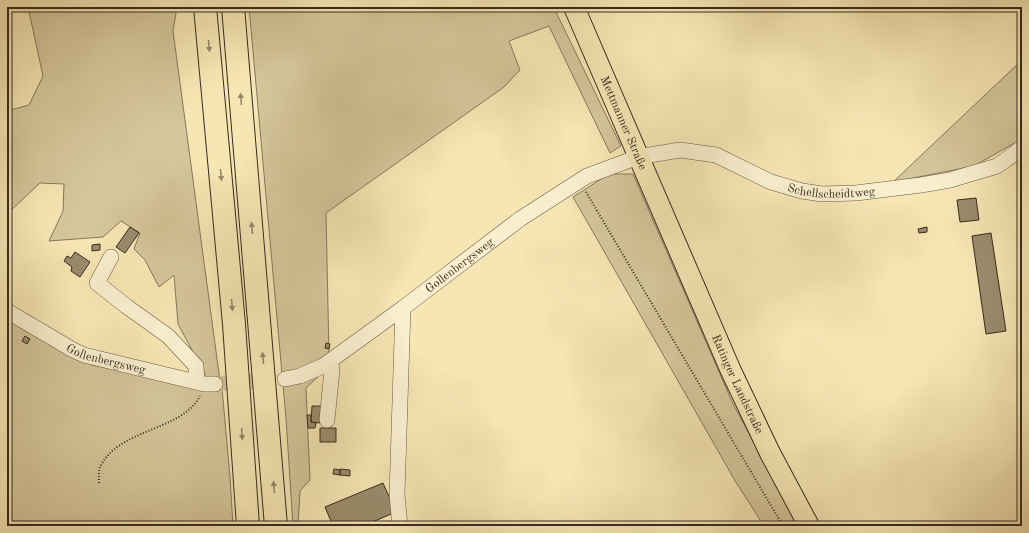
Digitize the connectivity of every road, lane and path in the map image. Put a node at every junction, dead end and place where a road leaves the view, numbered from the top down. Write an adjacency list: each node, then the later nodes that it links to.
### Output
1 (205, 7): 16 (highway, one-way to 16)
2 (233, 7): 17 (highway, one-way to 2)
3 (574, 7): 5 (main road, Mettmanner Straße)
4 (1022, 147): 5 (street, Schellscheidtweg)
5 (638, 157): 6 (street, Gollenbergsweg); 7 (main road, Mettmanner Straße)
6 (579, 181): 9 (street, Gollenbergsweg); 19 (path)
7 (674, 239): 20 (main road, Ratinger Landstraße)
8 (112, 257): 13 (street)
9 (403, 308): 11 (street, Gollenbergsweg); 18 (street)
10 (7, 311): 13 (street, Gollenbergsweg)
11 (330, 361): 12 (street, Gollenbergsweg); 14 (street)
12 (285, 379)
13 (205, 383): 15 (path)
14 (327, 420)
15 (99, 483)
16 (248, 526)
17 (276, 526)
18 (400, 526)
19 (783, 526)
20 (809, 526)

